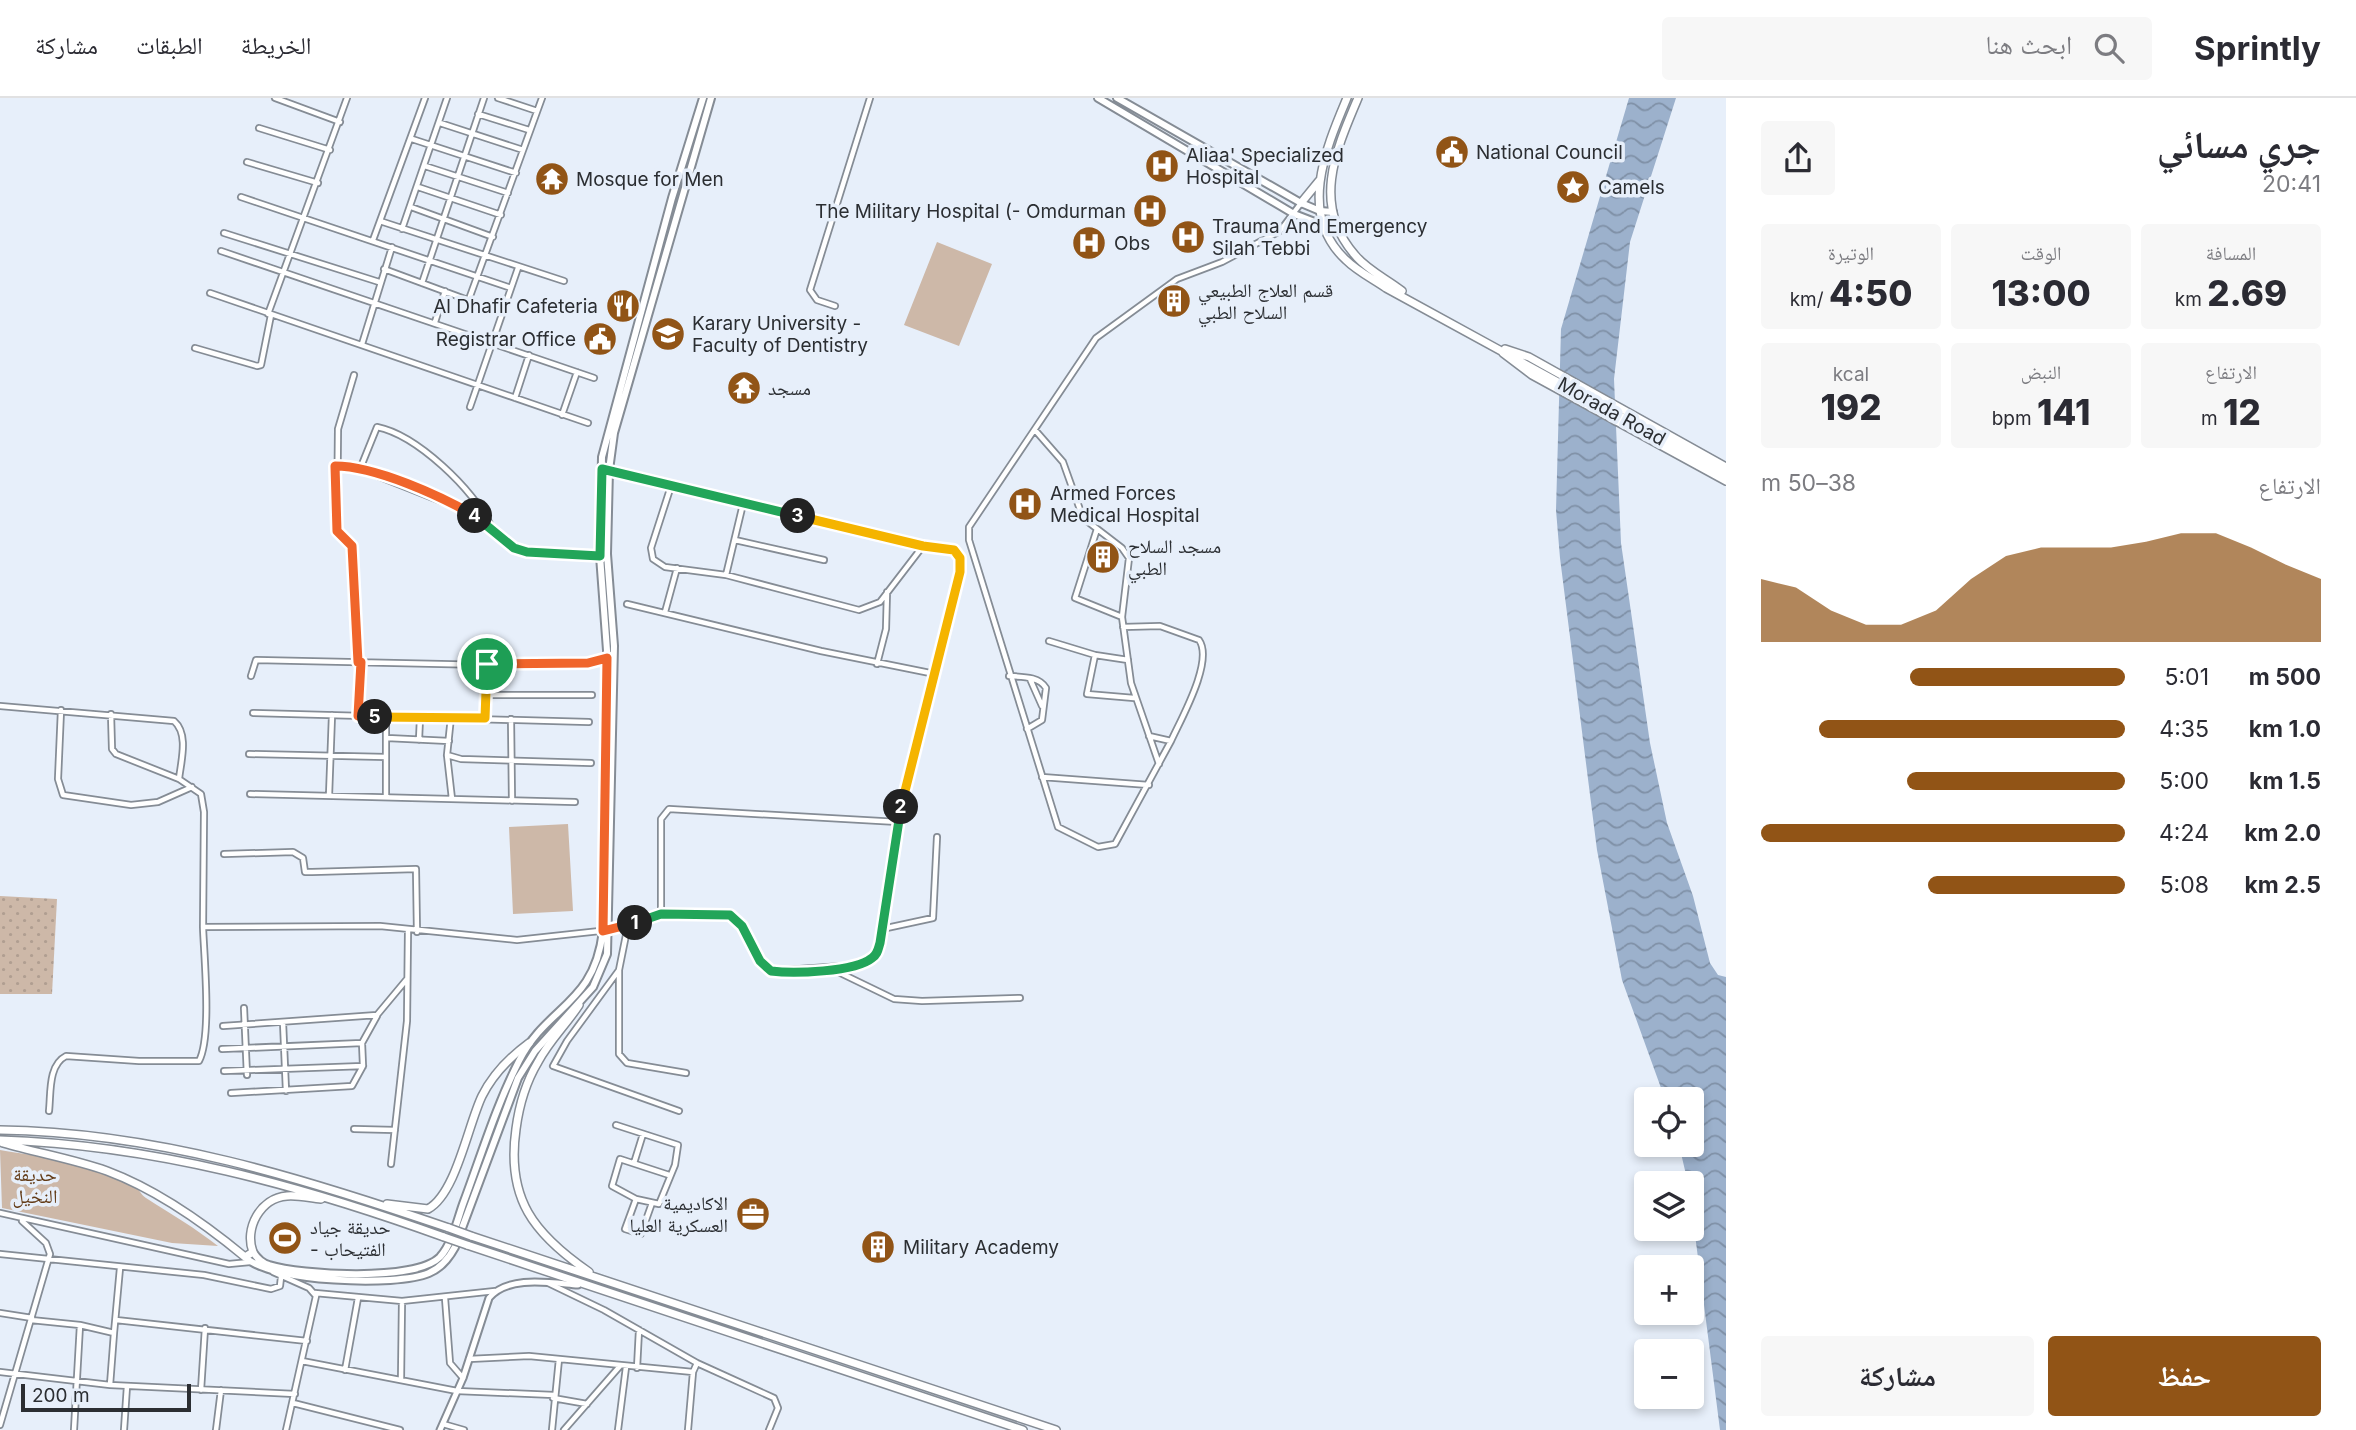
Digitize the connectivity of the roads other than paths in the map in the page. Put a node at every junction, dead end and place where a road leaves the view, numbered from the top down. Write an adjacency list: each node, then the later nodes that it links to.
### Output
1 (275, 98): 17 (street)
2 (347, 98): 17 (street)
3 (425, 98): 22 (street)
4 (447, 98): 18 (street)
5 (484, 98): 16 (street)
6 (498, 98): 15 (street)
7 (542, 98): 15 (street)
8 (703, 98): 68 (main road)
9 (711, 98): 68 (main road)
10 (870, 98): 72 (street)
11 (1098, 98): 41 (main road)
12 (1117, 98): 37 (main road)
13 (1347, 98): 31 (main road, Morada Road)
14 (1359, 98): 40 (main road, Morada Road)
15 (537, 111): 20 (street)
16 (478, 114): 20 (street); 21 (street)
17 (340, 122): 24 (street)
18 (440, 123): 21 (street); 23 (street)
19 (259, 128): 24 (street)
20 (529, 130): 25 (street)
21 (470, 132): 25 (street); 26 (street)
22 (412, 139): 23 (street); 45 (street)
23 (432, 146): 26 (street); 28 (street)
24 (330, 150): 32 (street)
25 (523, 150): 29 (street)
26 (463, 156): 29 (street); 30 (street)
27 (247, 162): 32 (street)
28 (425, 166): 30 (street); 33 (street)
29 (516, 173): 34 (street)
30 (456, 177): 34 (street); 36 (street)
31 (1319, 180): 37 (main road); 39 (main road, Morada Road)
32 (318, 183): 43 (street)
33 (418, 187): 36 (street); 38 (street)
34 (508, 193): 42 (street)
35 (241, 197): 43 (street)
36 (450, 198): 42 (street); 44 (street)
37 (1301, 203): 39 (main road); 41 (street)
38 (411, 207): 44 (street); 48 (street)
39 (1320, 211): 40 (main road); 47 (main road, Morada Road)
40 (1333, 212): 46 (main road, Morada Road)
41 (1294, 214): 47 (main road); 90 (street)
42 (501, 215): 50 (street)
43 (304, 217): 51 (street); 55 (street)
44 (443, 218): 50 (street); 52 (street)
45 (380, 221): 48 (street); 51 (street)
46 (1336, 224): 47 (main road); 71 (main road, Morada Road)
47 (1325, 226): 71 (main road, Morada Road)
48 (402, 229): 52 (street)
49 (224, 233): 55 (street)
50 (493, 237): 56 (street)
51 (373, 240): 53 (street)
52 (436, 241): 56 (street); 57 (street)
53 (392, 247): 57 (street); 59 (street)
54 (221, 251): 60 (street)
55 (289, 253): 60 (street); 63 (street)
56 (485, 256): 58 (street); 61 (street)
57 (430, 261): 61 (street); 64 (street)
58 (518, 268): 62 (street); 65 (street)
59 (384, 269): 63 (street); 64 (street)
60 (282, 272): 70 (street); 74 (street)
61 (476, 276): 65 (street); 69 (street)
62 (564, 281)
63 (379, 282): 70 (street)
64 (422, 283): 66 (street)
65 (511, 288): 73 (street)
66 (445, 291): 69 (street); 75 (street)
67 (210, 293): 74 (street)
68 (651, 295): 94 (main road)
69 (468, 299): 73 (street)
70 (374, 301): 75 (street); 77 (street)
71 (1416, 302): 78 (main road, Morada Road)
72 (835, 306)
73 (503, 313): 76 (street)
74 (269, 314): 77 (street); 79 (street)
75 (435, 323): 76 (street)
76 (493, 343): 80 (street); 85 (street)
77 (362, 344): 85 (street)
78 (1498, 347): 81 (main road, Morada Road); 81 (main road, Morada Road)
79 (195, 348)
80 (529, 355): 82 (street); 86 (street)
81 (1535, 369): 92 (main road); 95 (main road, Morada Road); 96 (main road)
82 (577, 372): 84 (street); 88 (street)
83 (354, 375): 91 (street)
84 (594, 378)
85 (479, 386): 86 (street); 87 (street)
86 (515, 398): 88 (street)
87 (470, 407)
88 (562, 415): 89 (street)
89 (588, 423)
90 (1035, 430): 99 (street); 121 (street)
91 (335, 466): 93 (street); 116 (street)
92 (1726, 467)
93 (360, 469): 100 (street); 100 (street)
94 (605, 469): 97 (street); 103 (main road); 169 (main road)
95 (1726, 474)
96 (1726, 481)
97 (670, 486): 98 (street); 105 (street)
98 (743, 504): 101 (street); 102 (street)
99 (1097, 529): 110 (street); 110 (street)
100 (493, 530): 103 (street)
101 (735, 540): 104 (street); 106 (street)
102 (923, 546): 107 (street); 119 (street)
103 (600, 556): 114 (main road)
104 (824, 561)
105 (677, 568): 106 (street); 109 (street)
106 (726, 575): 107 (street)
107 (888, 591): 117 (street)
108 (628, 604): 109 (street)
109 (665, 612): 117 (street)
110 (1122, 617): 111 (street)
111 (1124, 627): 115 (street); 144 (street)
112 (1049, 641): 113 (street)
113 (1095, 655): 115 (street); 125 (street)
114 (607, 658): 118 (street); 169 (main road)
115 (1128, 660): 125 (street)
116 (359, 662): 118 (street); 120 (street); 132 (street)
117 (877, 663): 119 (street)
118 (487, 664): 123 (street)
119 (935, 674): 162 (street)
120 (251, 676)
121 (1009, 676): 122 (street); 139 (street)
122 (1030, 678): 127 (street); 127 (street)
123 (486, 695): 124 (street); 136 (street)
124 (593, 695)
125 (1135, 698): 140 (street)
126 (0, 706): 128 (street)
127 (1043, 709): 139 (street)
128 (61, 710): 130 (street); 155 (street)
129 (253, 713): 131 (street)
130 (111, 714): 153 (street); 153 (street)
131 (332, 715): 132 (street); 147 (street)
132 (358, 716): 133 (street)
133 (386, 717): 135 (street); 141 (street)
134 (451, 717): 135 (street); 136 (street); 143 (street)
135 (420, 718): 142 (street)
136 (485, 718): 137 (street)
137 (511, 719): 138 (street); 149 (street)
138 (589, 722)
139 (1027, 729): 152 (street)
140 (1149, 736): 144 (street); 151 (street)
141 (387, 738): 142 (street); 148 (street)
142 (419, 740): 143 (street)
143 (449, 741): 146 (street)
144 (1171, 741): 151 (street)
145 (249, 754): 147 (street)
146 (447, 755): 149 (street); 159 (street)
147 (330, 756): 148 (street); 157 (street)
148 (386, 757): 158 (street)
149 (511, 760): 150 (street); 160 (street)
150 (591, 763)
151 (1160, 765): 154 (street)
152 (1041, 777): 154 (street); 154 (street)
153 (179, 779): 155 (street)
154 (1149, 785)
155 (193, 787): 167 (street)
156 (250, 794): 157 (street)
157 (329, 796): 158 (street)
158 (386, 797): 159 (street)
159 (452, 799): 160 (street)
160 (512, 801): 161 (street)
161 (575, 803)
162 (898, 822): 165 (street); 168 (street)
163 (937, 837): 168 (street)
164 (225, 854): 171 (street)
165 (661, 914): 166 (street); 172 (street)
166 (628, 925): 169 (street); 173 (street)
167 (202, 927): 170 (street); 194 (street)
168 (882, 929): 172 (street)
169 (606, 930): 171 (street); 176 (main road); 183 (main road)
170 (408, 931): 171 (street); 174 (street)
171 (417, 932)
172 (831, 968): 175 (street)
173 (619, 970): 191 (street); 195 (street)
174 (407, 979): 178 (street); 199 (street)
175 (1020, 998)
176 (579, 1005): 216 (main road); 218 (main road)
177 (244, 1008): 180 (street)
178 (377, 1015): 179 (street); 182 (street)
179 (283, 1022): 180 (street); 184 (street)
180 (244, 1024): 181 (street); 185 (street)
181 (223, 1026)
182 (362, 1043): 184 (street); 187 (street)
183 (529, 1043): 205 (main road); 211 (main road)
184 (283, 1045): 185 (street); 188 (street)
185 (246, 1047): 186 (street); 190 (street)
186 (222, 1049)
187 (363, 1066): 188 (street); 192 (street)
188 (286, 1068): 190 (street); 192 (street)
189 (224, 1071): 190 (street)
190 (247, 1073)
191 (686, 1073)
192 (286, 1091): 193 (street)
193 (231, 1093)
194 (49, 1111)
195 (679, 1111)
196 (616, 1125): 200 (street)
197 (354, 1129): 199 (street)
198 (0, 1130): 205 (main road)
199 (394, 1130): 203 (street)
200 (643, 1134): 202 (street); 204 (street)
201 (0, 1141): 207 (main road); 214 (main road)
202 (634, 1163): 204 (street); 206 (street)
203 (391, 1164)
204 (669, 1175): 208 (street)
205 (358, 1198): 218 (main road, bridge)
206 (636, 1199): 208 (street); 208 (street)
207 (339, 1201): 211 (main road); 220 (main road, bridge)
208 (652, 1203)
209 (0, 1213): 210 (street)
210 (19, 1219): 213 (street); 214 (street)
211 (253, 1252): 214 (main road)
212 (0, 1254): 213 (street)
213 (48, 1258): 215 (street); 227 (street)
214 (248, 1259): 216 (main road)
215 (120, 1268): 217 (street); 228 (street)
216 (274, 1272): 217 (street)
217 (282, 1277): 222 (street)
218 (596, 1277): 270 (main road)
219 (547, 1283): 220 (street); 221 (street); 231 (street)
220 (588, 1285): 269 (main road)
221 (495, 1291): 224 (street); 234 (street)
222 (315, 1293): 223 (street); 233 (street)
223 (358, 1298): 225 (street); 240 (street)
224 (445, 1298): 225 (street); 244 (street)
225 (402, 1301): 245 (street)
226 (0, 1313): 227 (street)
227 (32, 1319): 229 (street); 242 (street)
228 (116, 1320): 230 (street); 232 (street)
229 (80, 1325): 232 (street); 246 (street)
230 (205, 1328): 233 (street); 249 (street)
231 (639, 1330): 237 (street); 239 (street)
232 (114, 1334): 247 (street)
233 (307, 1341): 236 (street)
234 (469, 1359): 235 (street); 244 (street)
235 (559, 1359): 238 (street); 253 (street)
236 (302, 1361): 240 (street); 252 (street)
237 (697, 1363): 243 (street); 268 (street)
238 (623, 1366): 239 (street); 255 (street); 266 (street)
239 (637, 1368): 243 (street)
240 (345, 1370): 245 (street)
241 (0, 1372): 242 (street)
242 (17, 1373): 246 (street); 256 (street)
243 (693, 1373): 267 (street)
244 (463, 1378): 251 (street)
245 (401, 1380): 251 (street)
246 (77, 1382): 247 (street); 258 (street)
247 (110, 1385): 248 (street)
248 (127, 1386): 249 (street); 259 (street)
249 (201, 1390): 250 (street)
250 (221, 1391): 252 (street); 260 (street)
251 (457, 1391): 253 (street); 257 (street)
252 (295, 1394): 254 (street)
253 (554, 1396): 255 (street); 264 (street)
254 (293, 1403): 261 (street); 262 (street)
255 (588, 1404): 265 (street)
256 (0, 1425)
257 (441, 1427): 263 (street)
258 (74, 1430)
259 (124, 1430)
260 (216, 1430)
261 (286, 1430)
262 (400, 1430)
263 (464, 1430)
264 (552, 1430)
265 (564, 1430)
266 (618, 1430)
267 (688, 1430)
268 (769, 1430)
269 (1023, 1430)
270 (1056, 1430)

